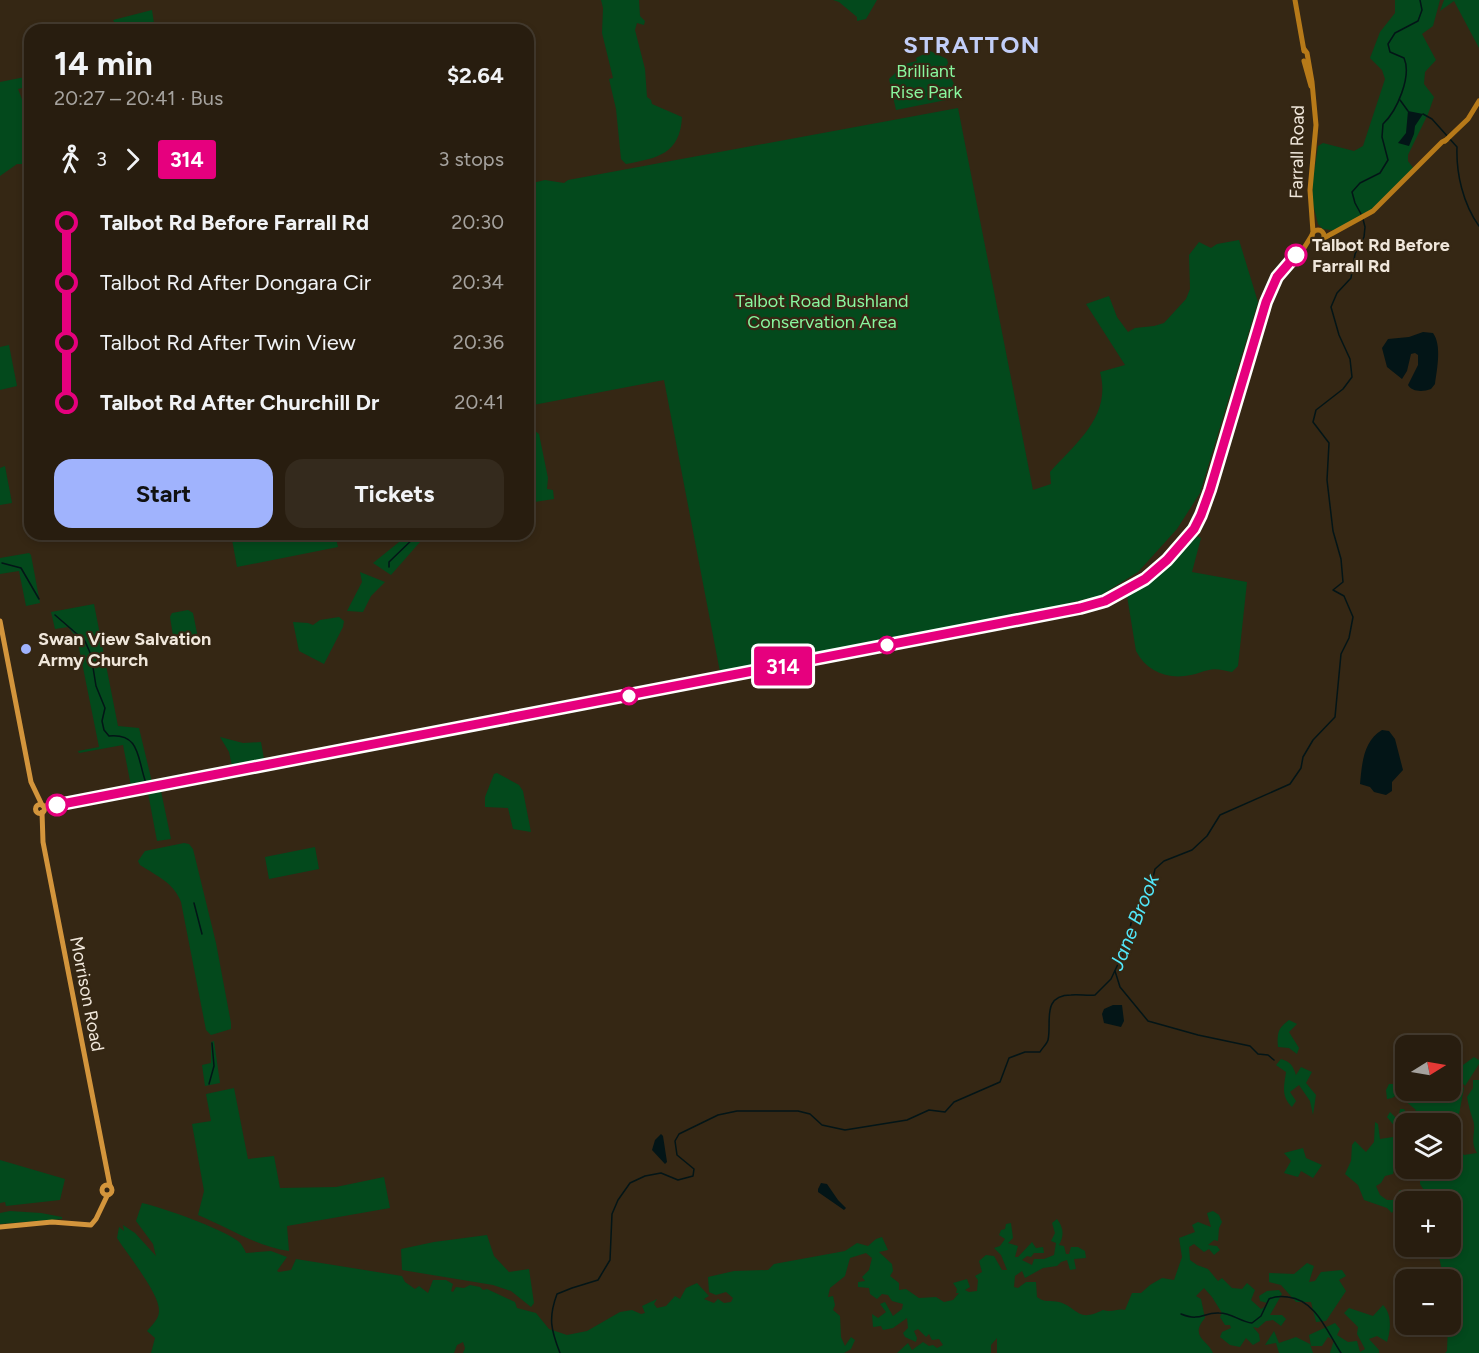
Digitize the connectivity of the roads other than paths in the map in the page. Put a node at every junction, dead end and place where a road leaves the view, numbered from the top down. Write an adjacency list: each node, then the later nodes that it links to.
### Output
1 (1295, 0): 3 (main road, Farrall Road)
2 (1479, 101): 4 (main road)
3 (1313, 216): 4 (main road, Farrall Road); 5 (main road, Farrall Road)
4 (1322, 233): 5 (main road); 5 (main road)
5 (1313, 236): 7 (main road)
6 (0, 621): 7 (main road, Morrison Road)
7 (41, 809): 8 (main road, Morrison Road)
8 (0, 1227)

